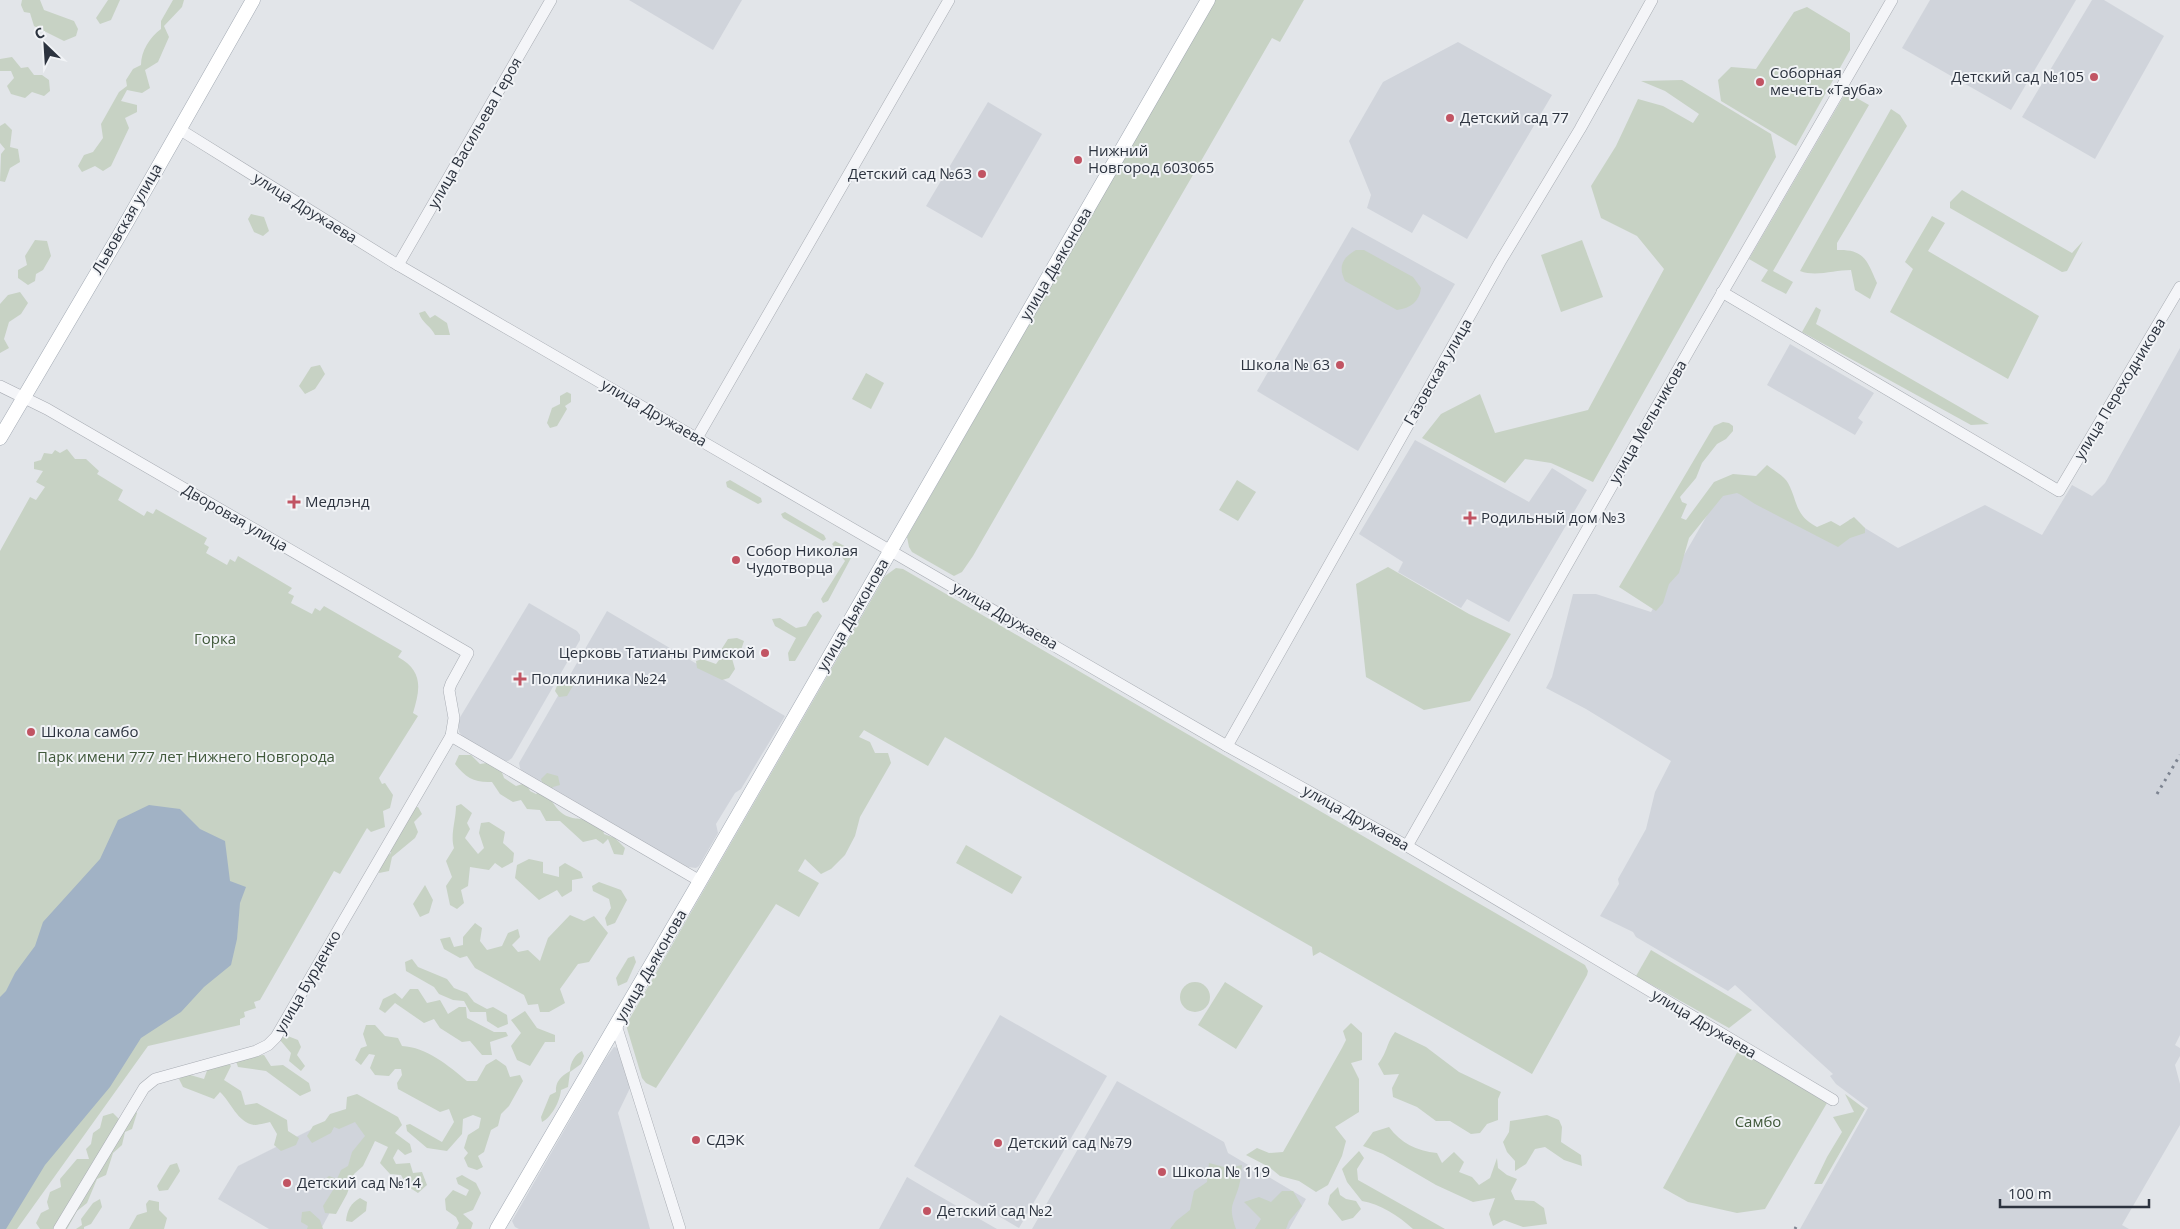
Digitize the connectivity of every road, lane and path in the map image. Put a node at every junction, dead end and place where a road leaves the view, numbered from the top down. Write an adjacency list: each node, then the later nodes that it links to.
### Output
1 (254, 0): 7 (main road, Львовская улица)
2 (551, 0): 8 (street, улица Васильева Героя)
3 (949, 0): 14 (street)
4 (1208, 0): 15 (main road, улица Дьяконова)
5 (1652, 0): 18 (street, Газовская улица)
6 (1892, 0): 10 (street, улица Мельникова)
7 (179, 128): 8 (street, улица Дружаева); 12 (main road, Львовская улица)
8 (398, 265): 14 (street, улица Дружаева)
9 (2180, 287): 10 (street, улица Переходникова)
10 (1722, 292): 19 (street, улица Мельникова)
11 (0, 386): 12 (street, Дворовая улица)
12 (23, 398): 13 (main road, Львовская улица); 16 (street, Дворовая улица)
13 (0, 438)
14 (697, 438): 15 (street, улица Дружаева)
15 (890, 550): 18 (street, улица Дружаева); 20 (main road, улица Дьяконова)
16 (468, 653): 17 (street, улица Бурденко)
17 (451, 736): 20 (street); 23 (street, улица Бурденко)
18 (1227, 746): 19 (street, улица Дружаева)
19 (1407, 846): 22 (street, улица Дружаева)
20 (700, 881): 21 (main road, улица Дьяконова)
21 (616, 1025): 24 (main road, улица Дьяконова); 25 (street)
22 (1833, 1100)
23 (59, 1229)
24 (497, 1229)
25 (680, 1229)

